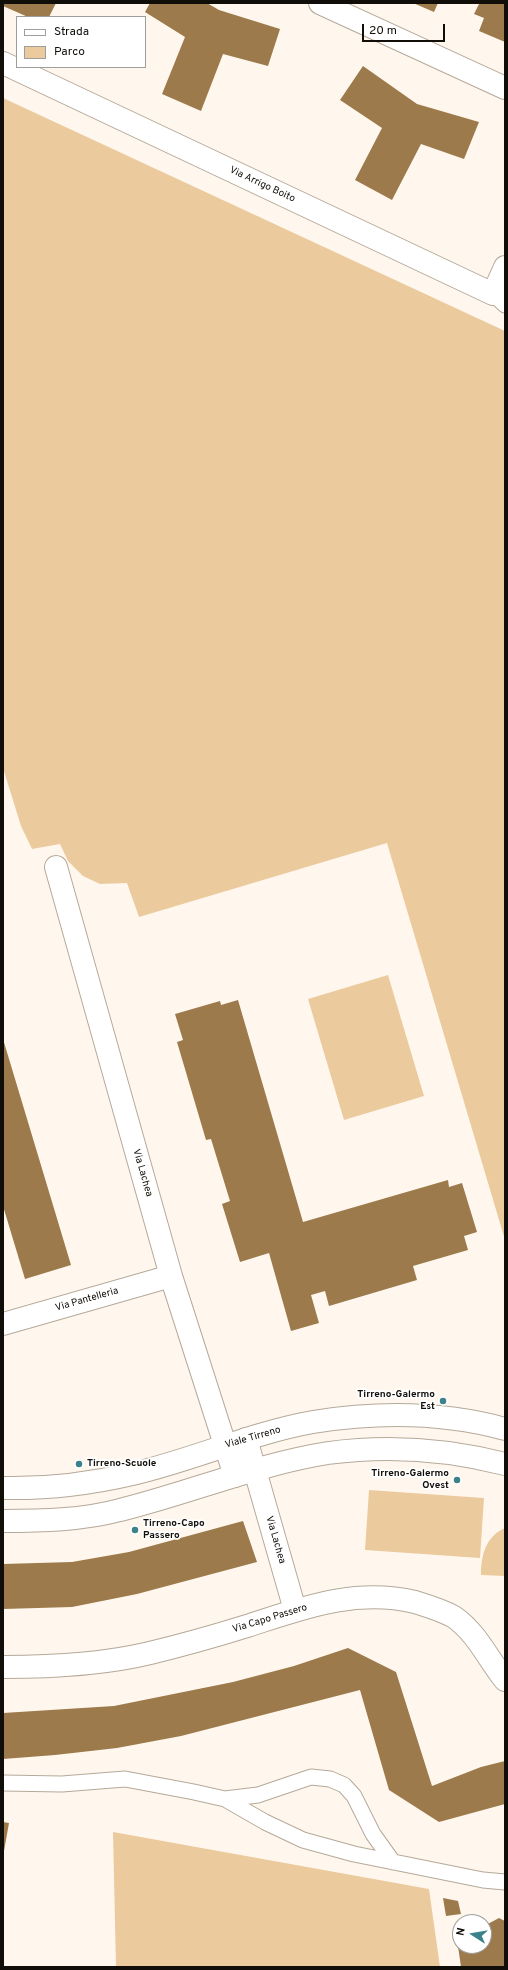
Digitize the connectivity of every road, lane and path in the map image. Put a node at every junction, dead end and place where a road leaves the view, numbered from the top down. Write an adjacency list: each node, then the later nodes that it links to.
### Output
1 (320, 3): 3 (street)
2 (3, 63): 5 (street, Via Arrigo Boito)
3 (505, 88)
4 (505, 266): 5 (street, Via Arrigo Boito)
5 (499, 300)
6 (56, 867): 7 (street, Via Lachea)
7 (171, 1276): 8 (street, Via Pantelleria); 11 (street, Via Lachea)
8 (3, 1324)
9 (505, 1429): 10 (street, Viale Tirreno)
10 (246, 1440): 11 (street, Viale Tirreno); 13 (street)
11 (225, 1446): 13 (street, Via Lachea); 14 (street, Viale Tirreno)
12 (505, 1464): 13 (street)
13 (245, 1473): 15 (street); 16 (street, Via Lachea)
14 (3, 1488)
15 (3, 1521)
16 (295, 1610): 17 (street, Via Capo Passero); 18 (street, Via Capo Passero)
17 (3, 1667)
18 (505, 1680)
19 (3, 1783): 20 (lane)
20 (226, 1799): 21 (lane); 21 (lane)
21 (393, 1862): 22 (lane)
22 (505, 1882)

